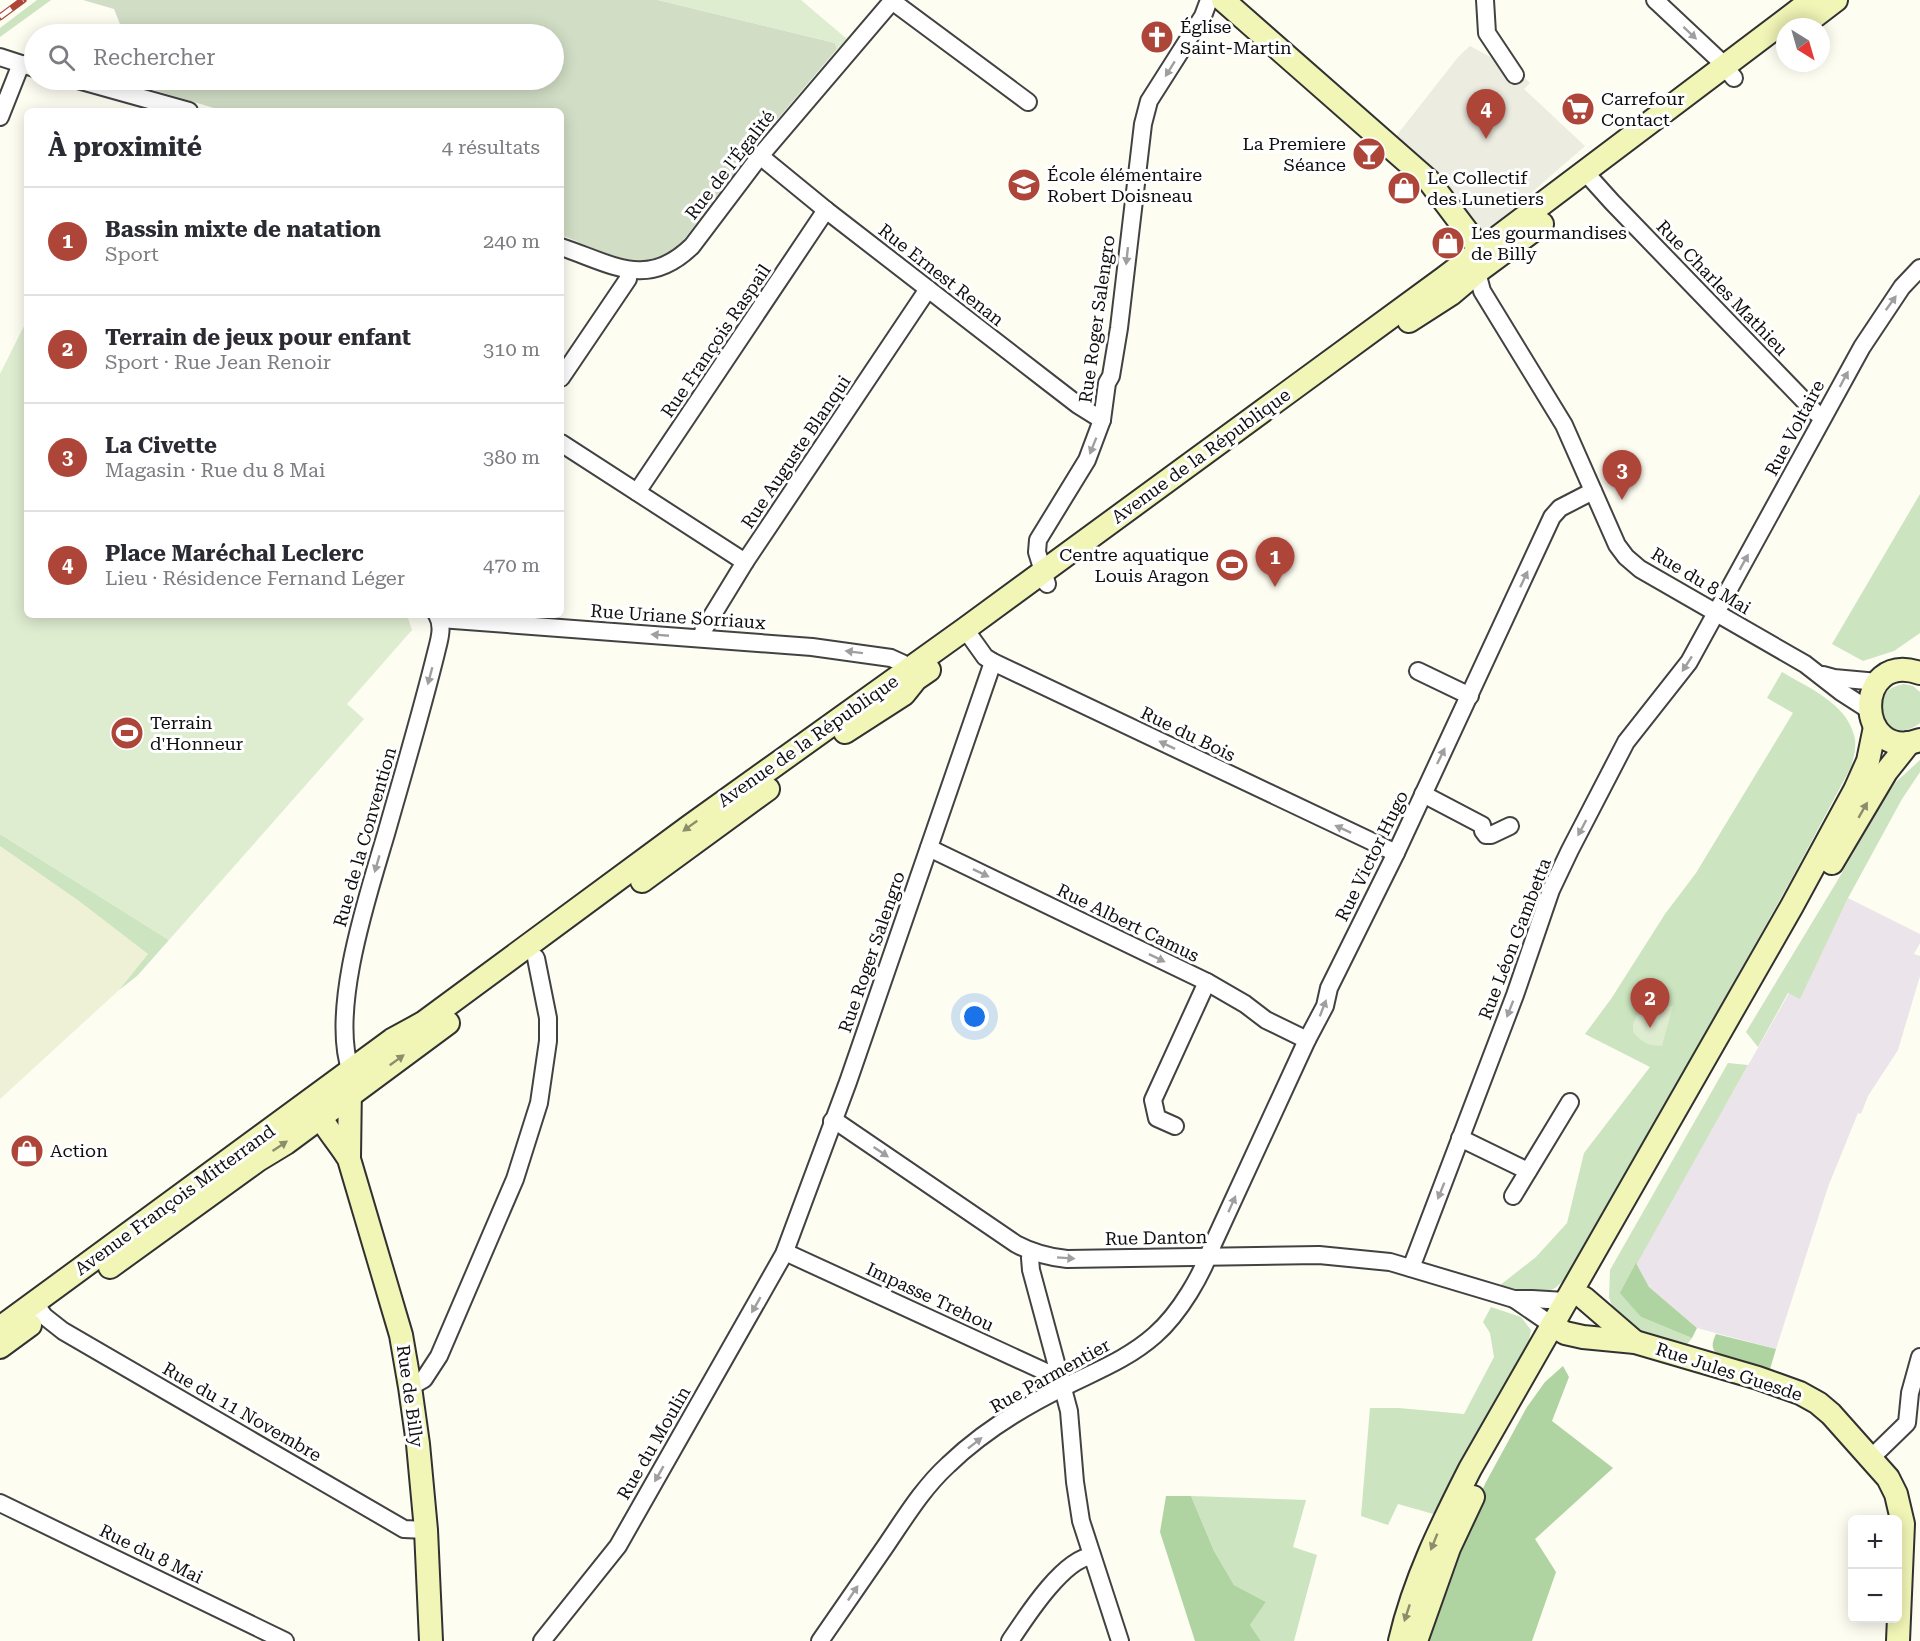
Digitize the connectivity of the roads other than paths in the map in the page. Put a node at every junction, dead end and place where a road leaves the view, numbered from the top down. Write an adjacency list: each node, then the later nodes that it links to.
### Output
1 (1209, 0): 29 (street, Rue Roger Salengro, one-way to 29)
2 (1223, 0): 23 (main road)
3 (1485, 0): 14 (street)
4 (1655, 0): 12 (street, one-way to 12)
5 (1812, 0): 12 (main road, Avenue de la République)
6 (1836, 0): 8 (main road)
7 (893, 1): 16 (street); 19 (street, Rue de l'Égalité)
8 (1813, 18)
9 (1776, 44): 12 (main road, Avenue de la République)
10 (0, 57): 11 (street)
11 (24, 65)
12 (1729, 72): 20 (main road, Avenue de la République)
13 (24, 73): 18 (street)
14 (1515, 75)
15 (114, 90): 17 (street)
16 (1028, 102)
17 (178, 108)
18 (0, 117)
19 (760, 156): 21 (street, Rue Ernest Renan); 25 (street, Rue de l'Égalité)
20 (1590, 178): 23 (main road, Avenue de la République); 28 (street, Rue Charles Mathieu)
21 (826, 210): 26 (street, Rue Ernest Renan); 32 (street, Rue François Raspail)
22 (564, 248): 25 (street, Rue de l'Égalité)
23 (1477, 262): 31 (street, Rue du 8 Mai); 34 (main road, Avenue de la République)
24 (1920, 268): 28 (street, Rue Voltaire, one-way to 24)
25 (628, 270): 27 (street)
26 (928, 289): 29 (street, Rue Ernest Renan); 33 (street, Rue Auguste Blanqui)
27 (564, 374)
28 (1823, 417): 35 (street, Rue Voltaire, one-way to 28)
29 (1102, 420): 34 (street, Rue Roger Salengro, one-way to 34)
30 (564, 445): 32 (street)
31 (1593, 491): 35 (street, Rue du 8 Mai); 47 (street, Rue Victor Hugo, one-way to 31)
32 (637, 492): 33 (street)
33 (746, 562): 39 (street, Rue Auguste Blanqui)
34 (1045, 578): 38 (main road, Avenue de la République)
35 (1715, 613): 44 (street, Rue du 8 Mai); 62 (street, Rue Léon Gambetta, one-way to 62)
36 (438, 618): 57 (street, Rue de la Convention, one-way to 57)
37 (451, 618): 39 (street, Rue Uriane Sorriaux, one-way to 37)
38 (968, 634): 41 (street, Rue du Bois); 45 (main road, Avenue de la République)
39 (701, 638): 45 (street, Rue Uriane Sorriaux, one-way to 39)
40 (1920, 654): 43 (main road)
41 (993, 662): 52 (street, Rue Roger Salengro); 53 (street, Rue du Bois, one-way to 41)
42 (1418, 671): 47 (street)
43 (1910, 671): 46 (main road)
44 (1819, 673): 46 (street, Rue du 8 Mai); 48 (street, Rue du 8 Mai)
45 (912, 674): 54 (main road, Avenue de la République); 57 (main road, Avenue de la République, one-way to 57)
46 (1878, 682): 48 (main road)
47 (1470, 696): 50 (street, Rue Victor Hugo, one-way to 47)
48 (1872, 718): 49 (main road); 71 (main road)
49 (1914, 741): 71 (main road, one-way to 49)
50 (1423, 794): 51 (street); 53 (street, Rue Victor Hugo)
51 (1510, 826)
52 (928, 848): 55 (street, Rue Albert Camus, one-way to 55); 60 (street, Rue Roger Salengro)
53 (1396, 853): 56 (street, Rue Victor Hugo, one-way to 53)
54 (536, 958): 57 (main road, Avenue de la République, one-way to 54); 79 (street)
55 (1207, 982): 56 (street, Rue Albert Camus); 61 (street)
56 (1307, 1040): 68 (street, Rue Victor Hugo, one-way to 56)
57 (343, 1084): 59 (main road, Avenue François Mitterrand); 63 (main road, Rue de Billy); 72 (main road, Avenue François Mitterrand)
58 (1570, 1102): 64 (street)
59 (320, 1118): 63 (main road, Rue de Billy); 72 (main road, Avenue François Mitterrand, one-way to 59)
60 (832, 1121): 66 (street, Rue Danton, one-way to 66); 67 (street, Rue Roger Salengro)
61 (1175, 1126)
62 (1460, 1138): 64 (street); 69 (street, Rue Léon Gambetta, one-way to 69)
63 (349, 1159): 79 (main road, Rue de Billy)
64 (1528, 1171): 65 (street)
65 (1513, 1196)
66 (1032, 1252): 68 (street, Rue Danton, one-way to 68); 78 (street)
67 (784, 1253): 78 (street, Impasse Trehou); 86 (street, Rue du Moulin, one-way to 86)
68 (1209, 1257): 69 (street, Rue Danton); 78 (street, Rue Parmentier)
69 (1411, 1268): 70 (street, Rue Danton)
70 (1514, 1299): 71 (street, Rue Danton); 74 (street, Rue Danton)
71 (1574, 1300): 74 (main road); 75 (main road, Rue Jules Guesde)
72 (39, 1309): 73 (main road, Avenue François Mitterrand); 76 (main road, Avenue François Mitterrand); 82 (street, Rue du 11 Novembre)
73 (0, 1328)
74 (1558, 1329): 75 (main road, Rue Jules Guesde); 90 (main road, one-way to 90); 91 (main road)
75 (1635, 1342): 80 (main road, Rue Jules Guesde)
76 (0, 1347)
77 (1920, 1357): 80 (street)
78 (1061, 1382): 83 (street); 87 (street, Rue Parmentier, one-way to 78)
79 (410, 1387): 82 (main road, Rue de Billy)
80 (1871, 1458): 92 (main road, Rue Jules Guesde)
81 (0, 1503): 84 (street, Rue du 8 Mai)
82 (426, 1530): 85 (main road, Rue de Billy)
83 (1092, 1556): 88 (street); 89 (street)
84 (285, 1641)
85 (431, 1641)
86 (542, 1641)
87 (820, 1641)
88 (1010, 1641)
89 (1120, 1641)
90 (1400, 1641)
91 (1416, 1641)
92 (1898, 1641)

